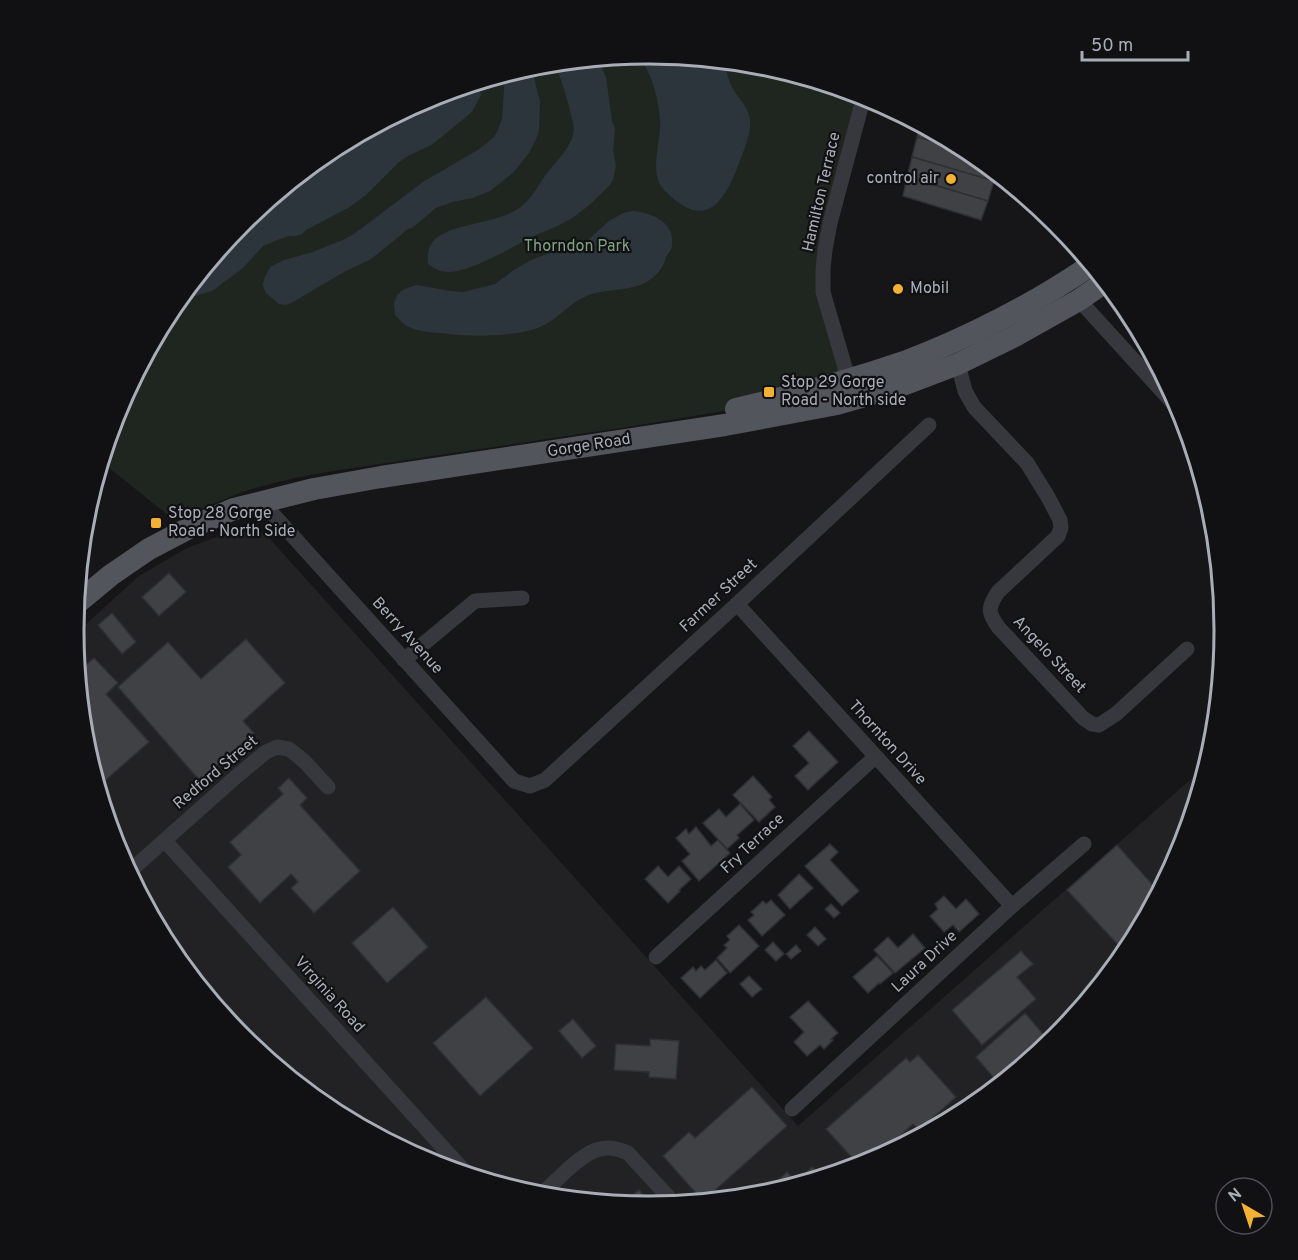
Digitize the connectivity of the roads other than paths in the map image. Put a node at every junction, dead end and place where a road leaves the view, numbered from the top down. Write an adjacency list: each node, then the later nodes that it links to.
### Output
1 (861, 107): 6 (street, Hamilton Terrace)
2 (1084, 269): 6 (main road, Gorge Road)
3 (1098, 287): 4 (main road, Gorge Road)
4 (1079, 300): 5 (main road, Gorge Road); 7 (street)
5 (958, 364): 6 (main road, Gorge Road); 14 (street, Angelo Street)
6 (852, 389): 9 (main road, Gorge Road); 10 (main road, Gorge Road)
7 (1160, 389)
8 (928, 425): 13 (street, Farmer Street)
9 (262, 502): 11 (main road, Gorge Road); 15 (street, Berry Avenue)
10 (86, 578)
11 (85, 596)
12 (522, 598): 15 (street)
13 (736, 604): 16 (street, Thornton Drive); 17 (street, Farmer Street)
14 (1186, 649)
15 (404, 660): 17 (street, Berry Avenue)
16 (875, 757): 22 (street, Thornton Drive); 23 (street, Fry Terrace)
17 (530, 786)
18 (328, 787): 19 (street, Redford Street)
19 (165, 841): 21 (street, Redford Street); 25 (street, Virginia Road)
20 (1084, 844): 22 (street, Laura Drive)
21 (136, 866)
22 (1012, 906): 24 (street, Laura Drive)
23 (656, 957)
24 (792, 1109)
25 (455, 1160)
26 (549, 1187): 27 (street)
27 (667, 1195)

